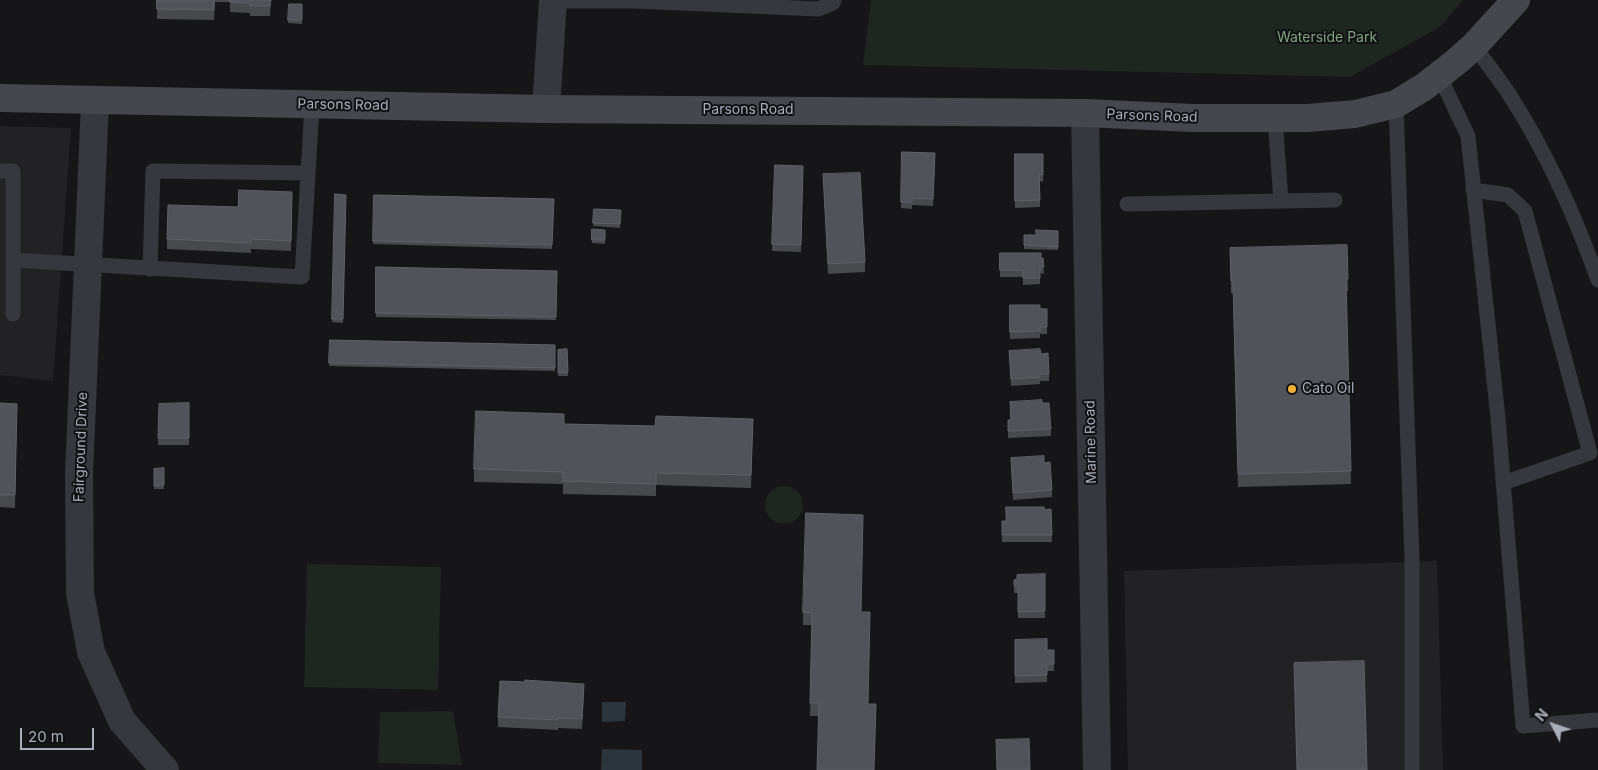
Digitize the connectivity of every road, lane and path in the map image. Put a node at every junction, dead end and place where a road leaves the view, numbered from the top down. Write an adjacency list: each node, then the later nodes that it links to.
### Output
1 (635, 0): 2 (lane); 4 (lane)
2 (834, 0)
3 (1516, 0): 5 (street, Parsons Road)
4 (553, 1): 11 (street)
5 (1474, 46): 6 (street, Parsons Road); 23 (lane)
6 (1438, 75): 9 (street, Parsons Road); 16 (lane)
7 (0, 98): 8 (street, Parsons Road)
8 (95, 101): 10 (street, Parsons Road); 21 (street, Fairground Drive)
9 (1396, 104): 13 (street, Parsons Road); 29 (lane)
10 (312, 105): 11 (street, Parsons Road); 15 (lane)
11 (546, 108): 12 (street, Parsons Road)
12 (1085, 113): 13 (street, Parsons Road); 28 (street, Marine Road)
13 (1276, 118): 18 (lane)
14 (0, 171): 20 (lane)
15 (308, 173): 22 (lane); 22 (lane)
16 (1473, 190): 25 (lane); 25 (lane)
17 (1334, 200): 18 (lane)
18 (1281, 201): 19 (lane)
19 (1127, 204)
20 (13, 260): 21 (lane); 24 (lane)
21 (88, 263): 22 (lane); 27 (street, Fairground Drive)
22 (150, 269)
23 (1598, 280)
24 (13, 314)
25 (1503, 483): 26 (lane)
26 (1598, 720)
27 (165, 770)
28 (1097, 770)
29 (1412, 770)

